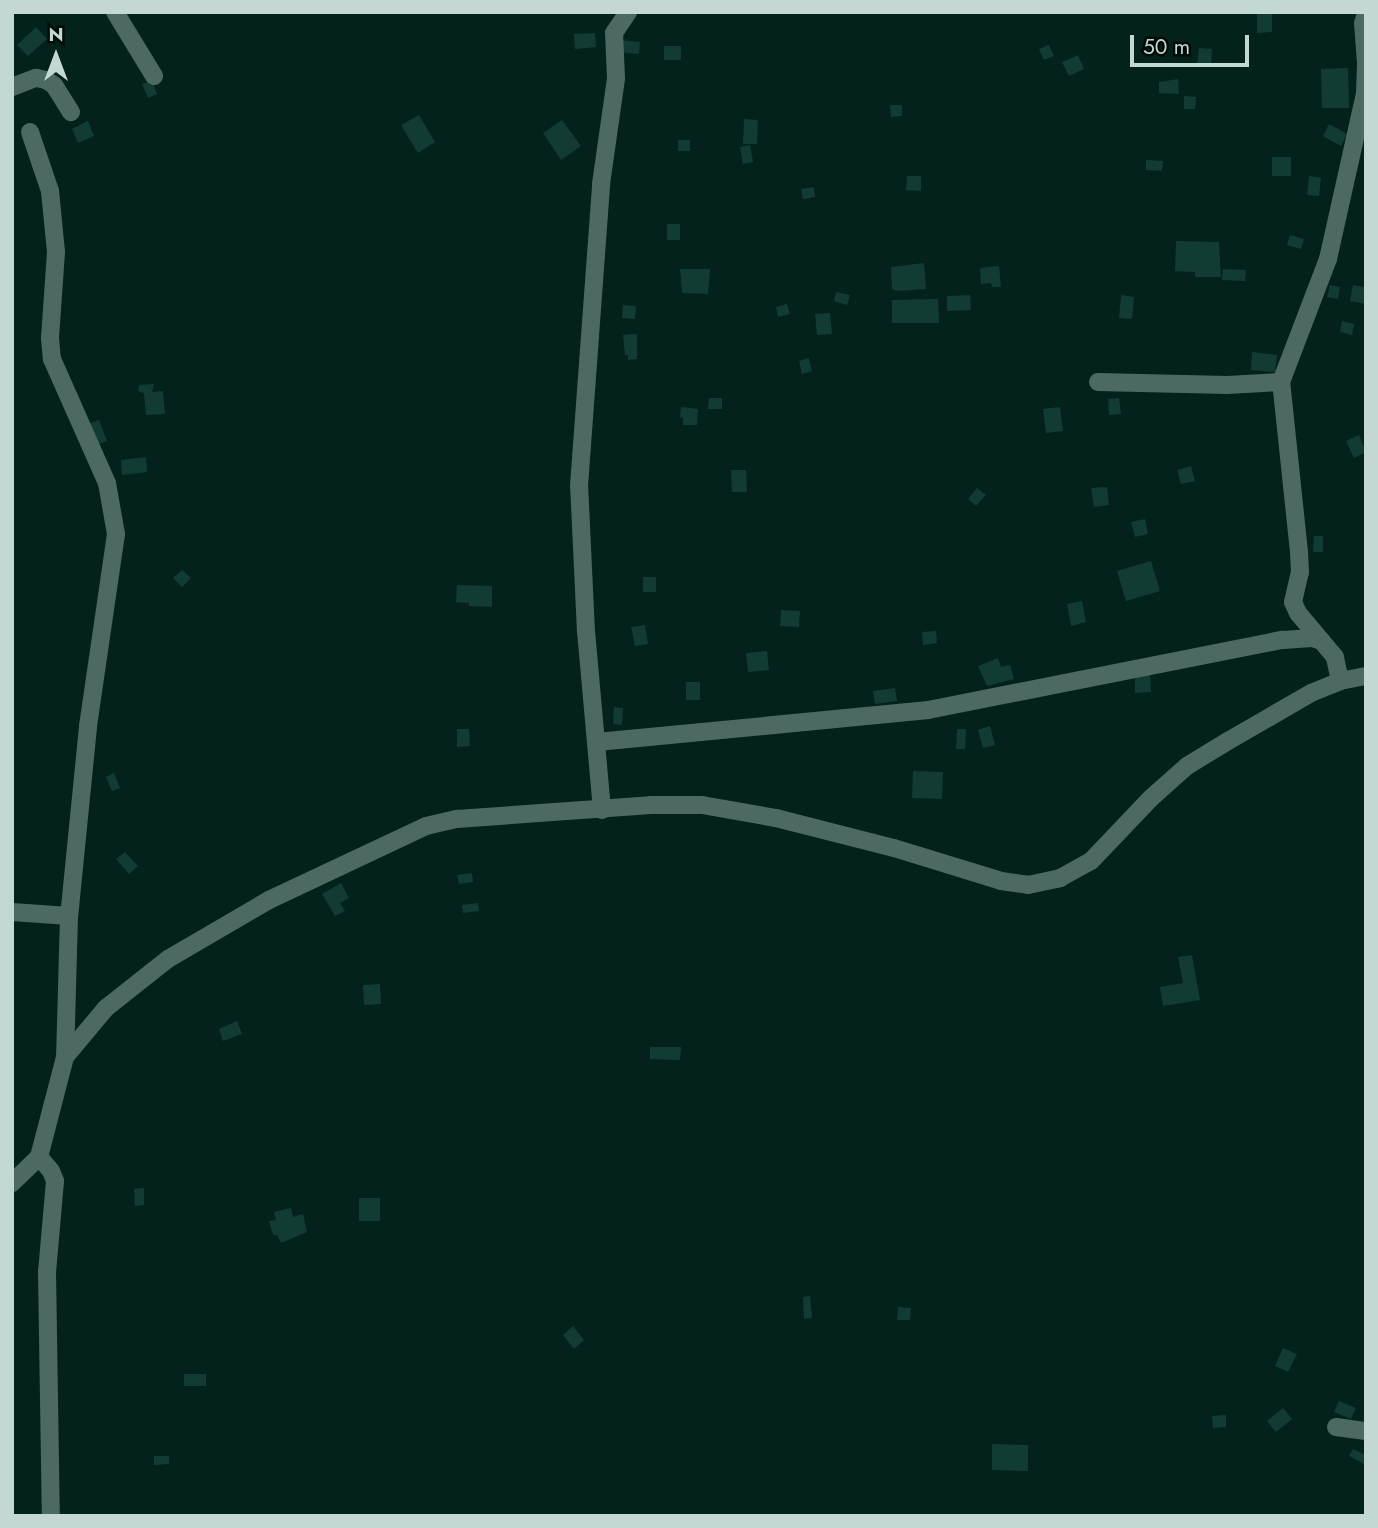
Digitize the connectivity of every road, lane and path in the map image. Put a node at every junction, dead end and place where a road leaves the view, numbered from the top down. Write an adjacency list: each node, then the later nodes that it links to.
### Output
1 (115, 12): 5 (street)
2 (628, 12): 14 (street)
3 (1366, 14): 4 (street)
4 (1366, 64): 9 (street)
5 (154, 76)
6 (12, 87): 7 (street)
7 (71, 112)
8 (30, 132): 17 (street)
9 (1281, 382): 10 (street); 11 (street)
10 (1098, 383)
11 (1322, 641): 13 (street); 14 (street)
12 (1366, 676): 13 (street)
13 (1340, 681): 15 (street)
14 (597, 742): 15 (street)
15 (602, 810): 18 (street)
16 (12, 912): 17 (street)
17 (69, 916): 18 (street)
18 (65, 1056): 19 (street)
19 (39, 1157): 20 (street); 23 (street)
20 (12, 1183)
21 (1336, 1427): 22 (street)
22 (1366, 1431)
23 (51, 1516)

